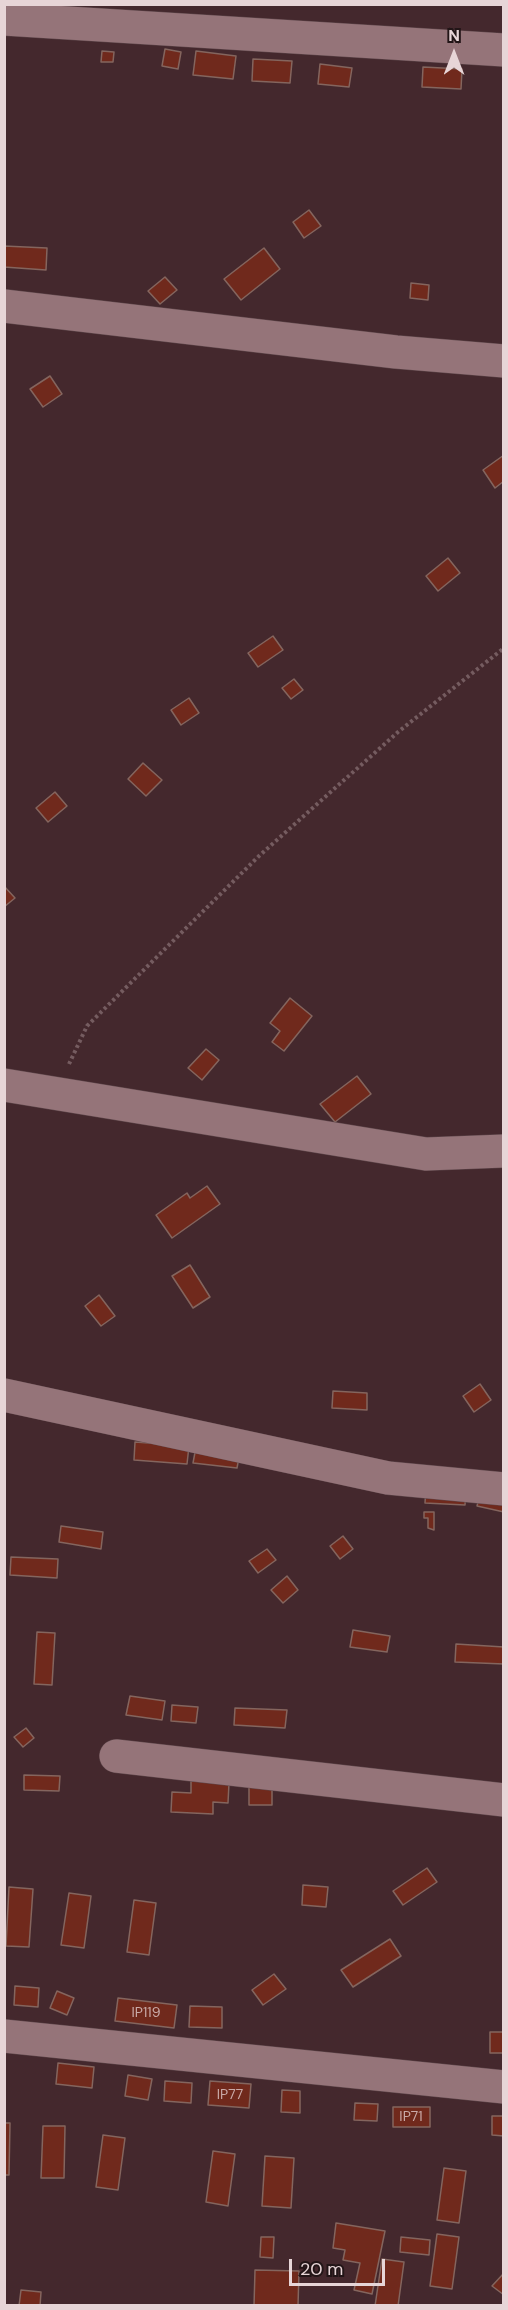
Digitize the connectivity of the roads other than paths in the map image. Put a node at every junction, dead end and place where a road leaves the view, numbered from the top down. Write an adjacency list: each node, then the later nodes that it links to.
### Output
1 (141, 17): 2 (street); 3 (street)
2 (4, 19)
3 (504, 50)
4 (4, 306): 5 (street)
5 (504, 361)
6 (4, 1085): 7 (street)
7 (504, 1151)
8 (4, 1395): 9 (street)
9 (504, 1490)
10 (116, 1756): 11 (street)
11 (504, 1800)
12 (4, 2036): 13 (street)
13 (504, 2087)

